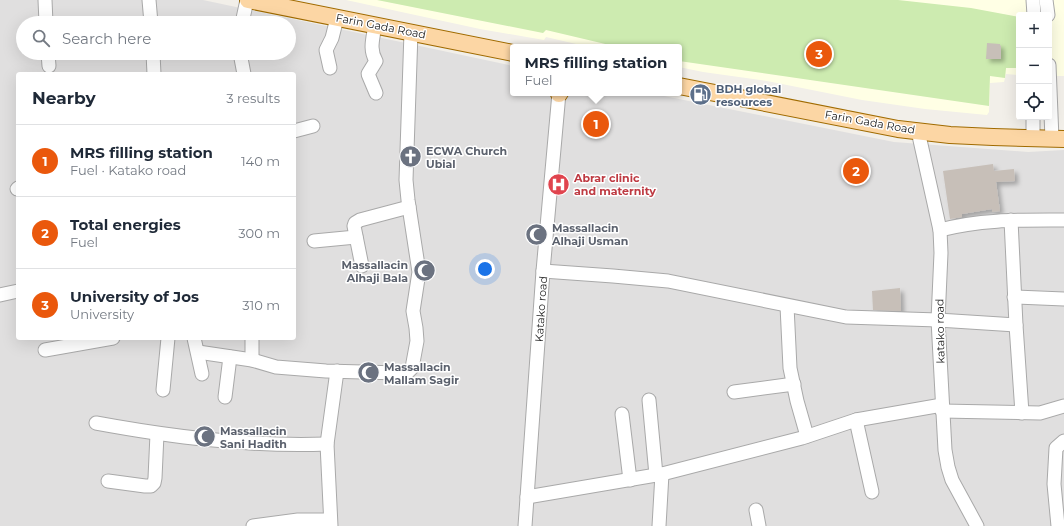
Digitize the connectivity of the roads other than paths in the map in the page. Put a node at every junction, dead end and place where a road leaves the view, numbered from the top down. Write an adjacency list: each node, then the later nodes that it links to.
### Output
1 (45, 0): 8 (street)
2 (149, 0): 9 (street)
3 (248, 0): 10 (street); 11 (main road, Farin Gada Road)
4 (1033, 0): 6 (street)
5 (1046, 0): 7 (street)
6 (1034, 12)
7 (1048, 12)
8 (46, 16)
9 (150, 16)
10 (244, 16)
11 (337, 18): 12 (main road, Farin Gada Road); 19 (street)
12 (375, 25): 13 (main road, Farin Gada Road); 24 (street)
13 (411, 32): 14 (main road, Farin Gada Road); 32 (street)
14 (510, 52)
15 (49, 60): 18 (street)
16 (153, 60): 20 (street)
17 (241, 60): 21 (street)
18 (49, 66)
19 (330, 68)
20 (154, 72)
21 (244, 72)
22 (1051, 84): 31 (street)
23 (682, 87): 29 (main road, Farin Gada Road)
24 (376, 93)
25 (559, 96): 39 (street, Katako road)
26 (1033, 120): 30 (street)
27 (313, 126): 28 (street)
28 (296, 130)
29 (918, 131): 30 (main road, Farin Gada Road); 35 (street, katako road)
30 (1033, 139): 31 (main road, Farin Gada Road)
31 (1058, 139)
32 (409, 208): 36 (street); 55 (street)
33 (1011, 220): 34 (street); 35 (street); 42 (street)
34 (1064, 220)
35 (940, 230): 45 (street, katako road)
36 (356, 237): 37 (street); 38 (street)
37 (314, 241)
38 (362, 266)
39 (543, 271): 44 (street); 77 (street, Katako road)
40 (16, 292): 41 (street)
41 (0, 295)
42 (1014, 297): 43 (street); 46 (street)
43 (1064, 299)
44 (787, 306): 45 (street); 57 (street)
45 (938, 320): 46 (street); 63 (street, katako road)
46 (1016, 325): 64 (street)
47 (102, 340): 51 (street)
48 (168, 340): 58 (street)
49 (195, 340): 52 (street)
50 (252, 340): 54 (street)
51 (44, 350)
52 (198, 352): 53 (street); 56 (street)
53 (230, 357): 54 (street); 60 (street)
54 (252, 360): 55 (street)
55 (337, 371): 71 (street)
56 (202, 374)
57 (794, 384): 59 (street); 69 (street)
58 (163, 390)
59 (734, 392)
60 (225, 397)
61 (649, 400): 72 (street)
62 (1064, 406): 64 (street)
63 (942, 408): 64 (street); 66 (street); 84 (street, katako road)
64 (1022, 413)
65 (622, 414): 73 (street)
66 (856, 420): 69 (street); 76 (street)
67 (96, 423): 68 (street)
68 (158, 434): 71 (street); 74 (street)
69 (807, 436): 72 (street)
70 (1064, 441): 75 (street)
71 (327, 444): 79 (street)
72 (659, 475): 73 (street); 82 (street)
73 (630, 480): 77 (street)
74 (108, 481)
75 (1059, 484): 85 (street)
76 (872, 492)
77 (527, 497): 81 (street, Katako road)
78 (756, 510): 83 (street)
79 (330, 523): 80 (street)
80 (253, 526)
81 (525, 526)
82 (659, 526)
83 (759, 526)
84 (975, 526)
85 (1058, 526)

